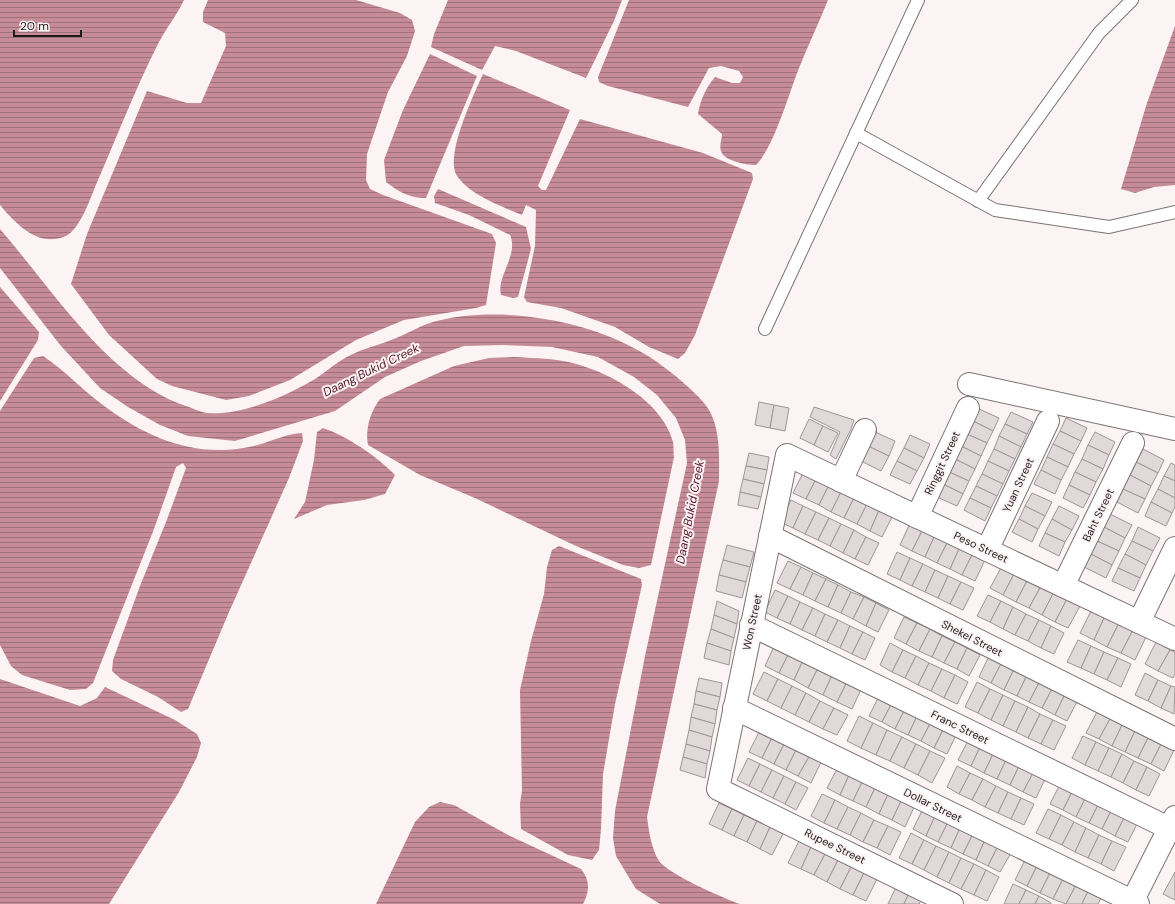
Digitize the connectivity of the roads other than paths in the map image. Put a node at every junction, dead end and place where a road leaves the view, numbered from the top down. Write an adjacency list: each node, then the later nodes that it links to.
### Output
1 (918, 0): 3 (lane)
2 (1132, 0): 4 (lane)
3 (856, 133): 4 (lane); 6 (lane)
4 (978, 201): 5 (lane)
5 (1175, 212)
6 (765, 329)
7 (970, 384): 10 (street)
8 (968, 408): 15 (street, Ringgit Street)
9 (1048, 421): 18 (street, Yuan Street)
10 (1175, 429)
11 (865, 430): 14 (street)
12 (1133, 443): 19 (street, Baht Street)
13 (787, 455): 14 (street, Peso Street); 16 (street, Won Street)
14 (841, 481): 15 (street, Peso Street)
15 (917, 517): 18 (street, Peso Street)
16 (770, 536): 21 (street, Won Street); 24 (street, Shekel Street)
17 (1175, 548): 20 (street)
18 (987, 550): 19 (street, Peso Street)
19 (1063, 586): 20 (street, Peso Street)
20 (1139, 622): 22 (street, Peso Street)
21 (751, 625): 23 (street, Won Street); 26 (street, Franc Street)
22 (1175, 639)
23 (734, 708): 25 (street, Won Street); 27 (street, Dollar Street)
24 (1175, 739)
25 (718, 789): 28 (street, Rupee Street)
26 (1173, 826): 27 (street)
27 (1134, 903)
28 (952, 904)

